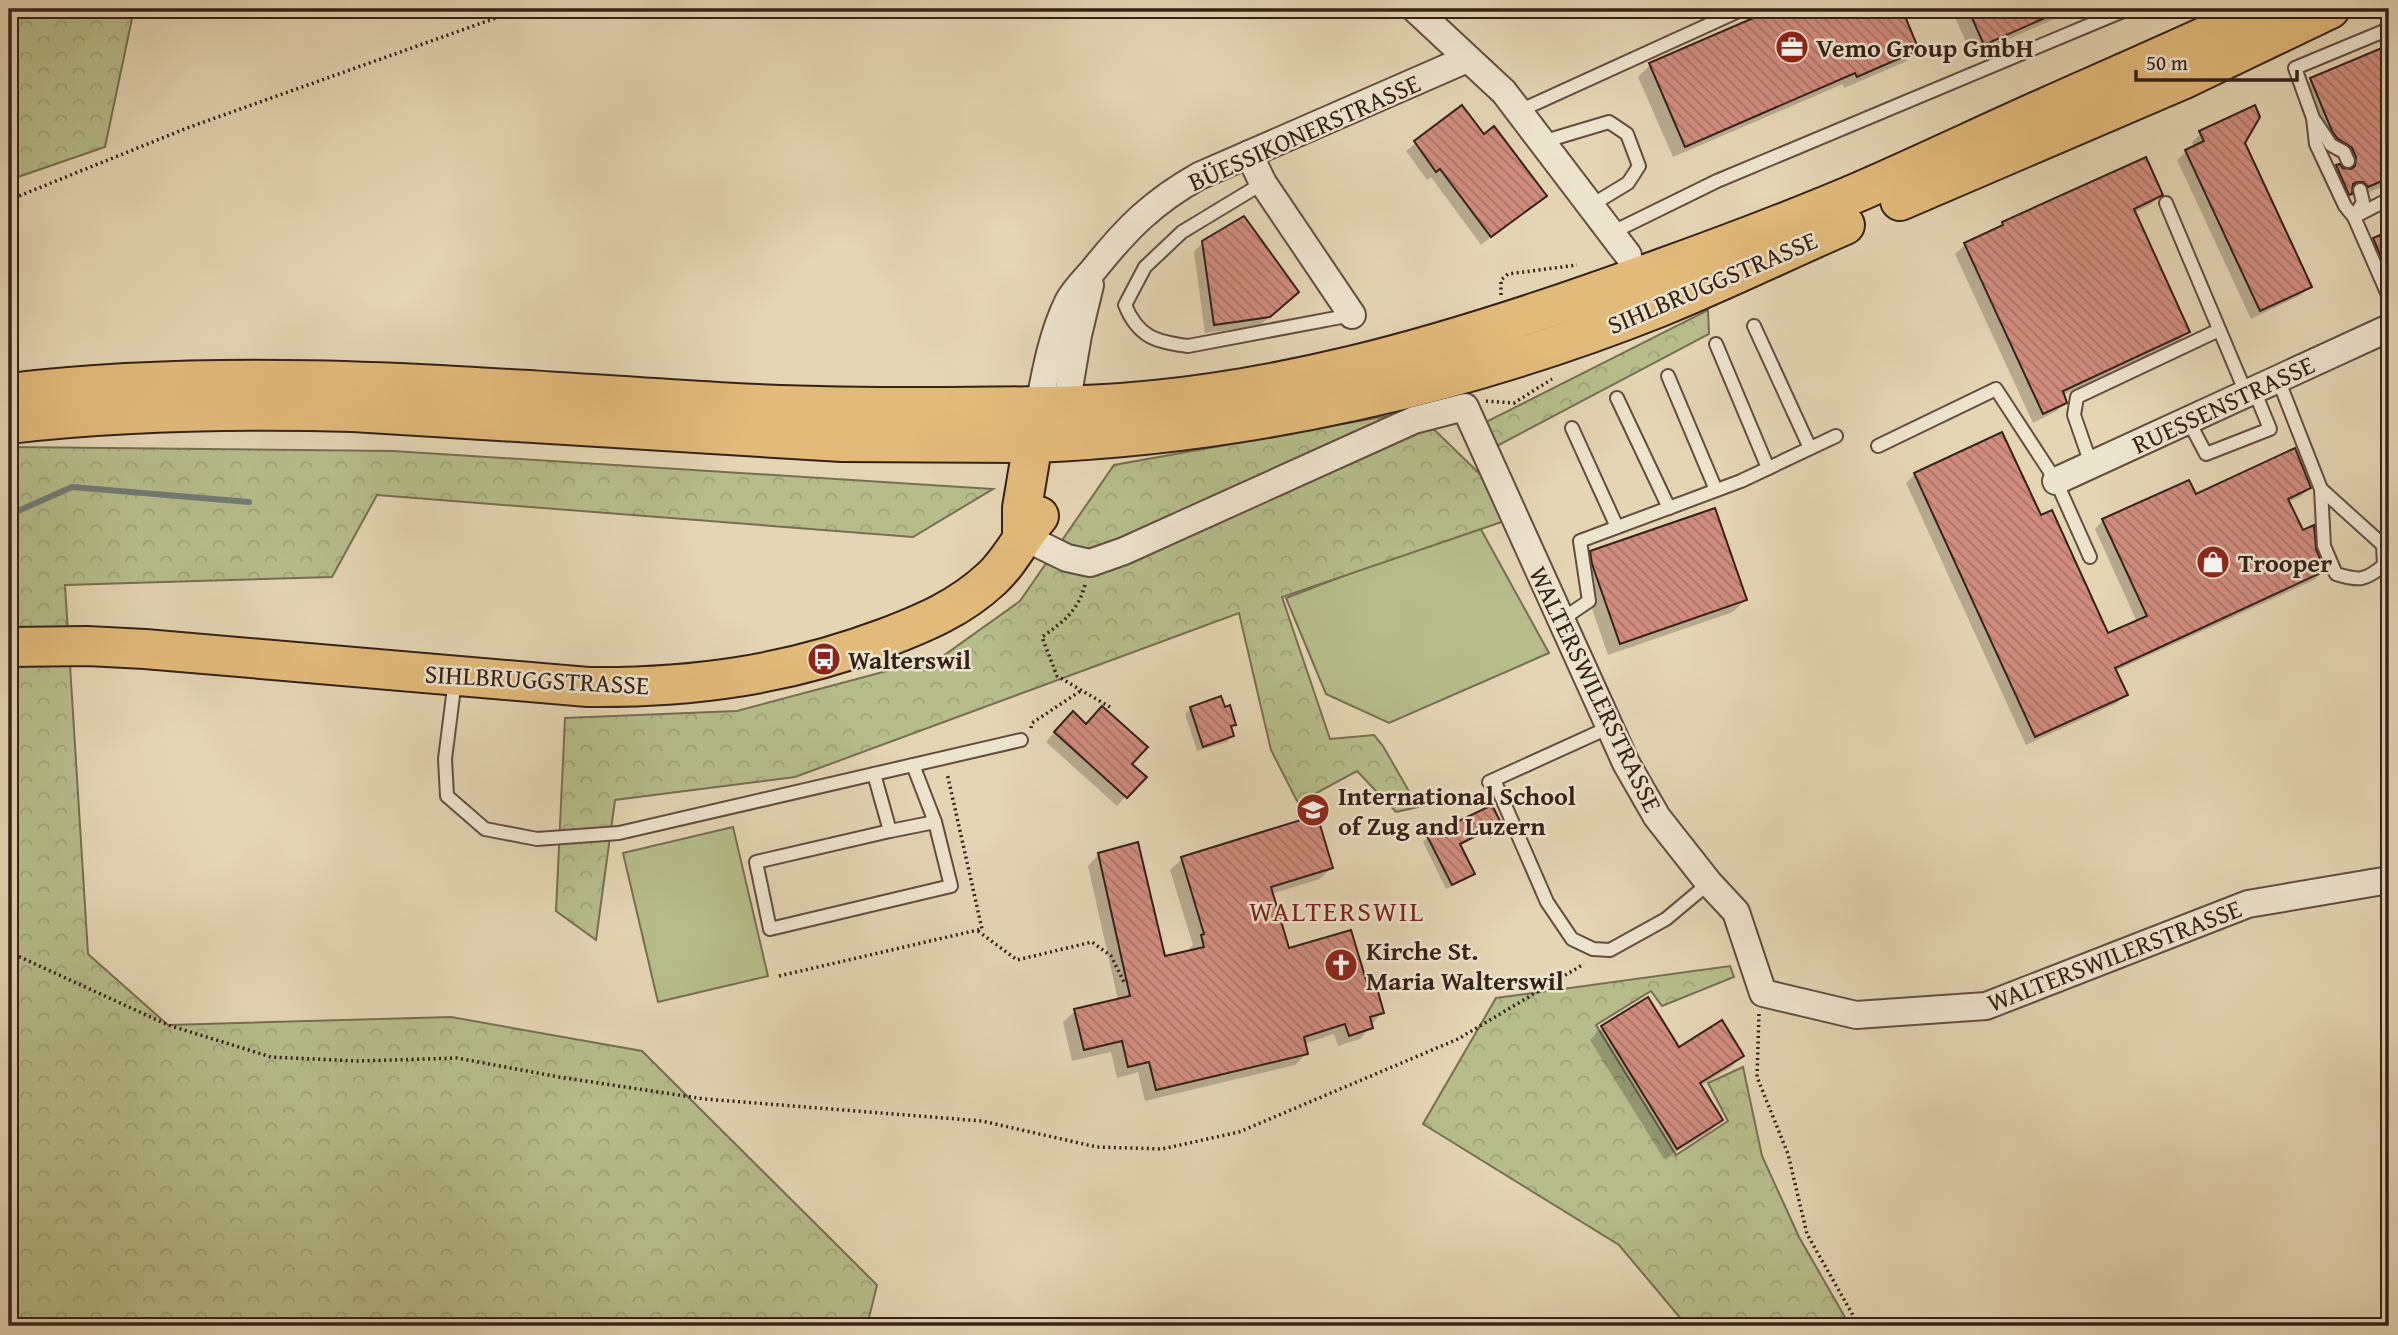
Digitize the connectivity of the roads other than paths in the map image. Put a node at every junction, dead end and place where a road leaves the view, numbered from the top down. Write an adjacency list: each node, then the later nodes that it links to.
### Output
1 (1415, 9): 7 (street)
2 (1743, 9): 8 (lane)
3 (2265, 9): 34 (main road, SIHLBRUGGSTRASSE)
4 (2330, 9): 34 (main road, SIHLBRUGGSTRASSE)
5 (2123, 10): 19 (lane)
6 (2389, 29): 9 (lane)
7 (1468, 59): 8 (street); 11 (street, BÜESSIKONERSTRASSE)
8 (1519, 111): 10 (street)
9 (2313, 118): 12 (lane); 18 (lane)
10 (1542, 142): 17 (street); 17 (lane)
11 (1249, 154): 13 (street); 34 (street, BÜESSIKONERSTRASSE)
12 (2348, 160)
13 (1263, 184): 22 (street); 22 (lane)
14 (2360, 190): 18 (lane)
15 (2389, 199): 18 (lane)
16 (2165, 202): 25 (lane)
17 (1590, 206): 19 (street)
18 (2354, 216): 21 (lane)
19 (1611, 233): 20 (street)
20 (1628, 255)
21 (2389, 297)
22 (1352, 315)
23 (1754, 326): 38 (lane)
24 (2389, 328): 28 (street, RUESSENSTRASSE)
25 (2219, 330): 29 (lane); 39 (lane)
26 (1716, 344): 40 (lane)
27 (1668, 376): 43 (lane)
28 (2278, 379): 29 (street, RUESSENSTRASSE); 42 (lane)
29 (2250, 392): 32 (street, RUESSENSTRASSE); 32 (lane)
30 (9, 393): 34 (main road)
31 (1617, 398): 44 (lane)
32 (2189, 420): 39 (street, RUESSENSTRASSE)
33 (9, 424): 34 (main road)
34 (1050, 424): 46 (main road)
35 (1572, 428): 45 (lane)
36 (1836, 436): 38 (lane)
37 (1878, 446): 41 (lane)
38 (1810, 448): 40 (lane)
39 (2091, 464): 41 (street, RUESSENSTRASSE)
40 (1768, 468): 43 (lane)
41 (2056, 481): 47 (lane)
42 (2321, 489): 42 (lane)
43 (1716, 490): 44 (lane)
44 (1669, 508): 45 (lane)
45 (1617, 527): 48 (lane)
46 (1022, 536): 48 (street, WALTERSWILERSTRASSE); 50 (main road, SIHLBRUGGSTRASSE)
47 (2090, 557)
48 (1561, 620): 51 (street, WALTERSWILERSTRASSE)
49 (9, 647): 50 (main road, SIHLBRUGGSTRASSE)
50 (455, 676): 54 (lane)
51 (1610, 727): 58 (street, WALTERSWILERSTRASSE); 58 (lane)
52 (1021, 740): 53 (lane)
53 (913, 765): 54 (lane); 55 (lane)
54 (874, 774): 56 (lane)
55 (935, 822): 56 (lane); 56 (lane)
56 (890, 831)
57 (2389, 880): 58 (street, WALTERSWILERSTRASSE)
58 (1709, 883)

